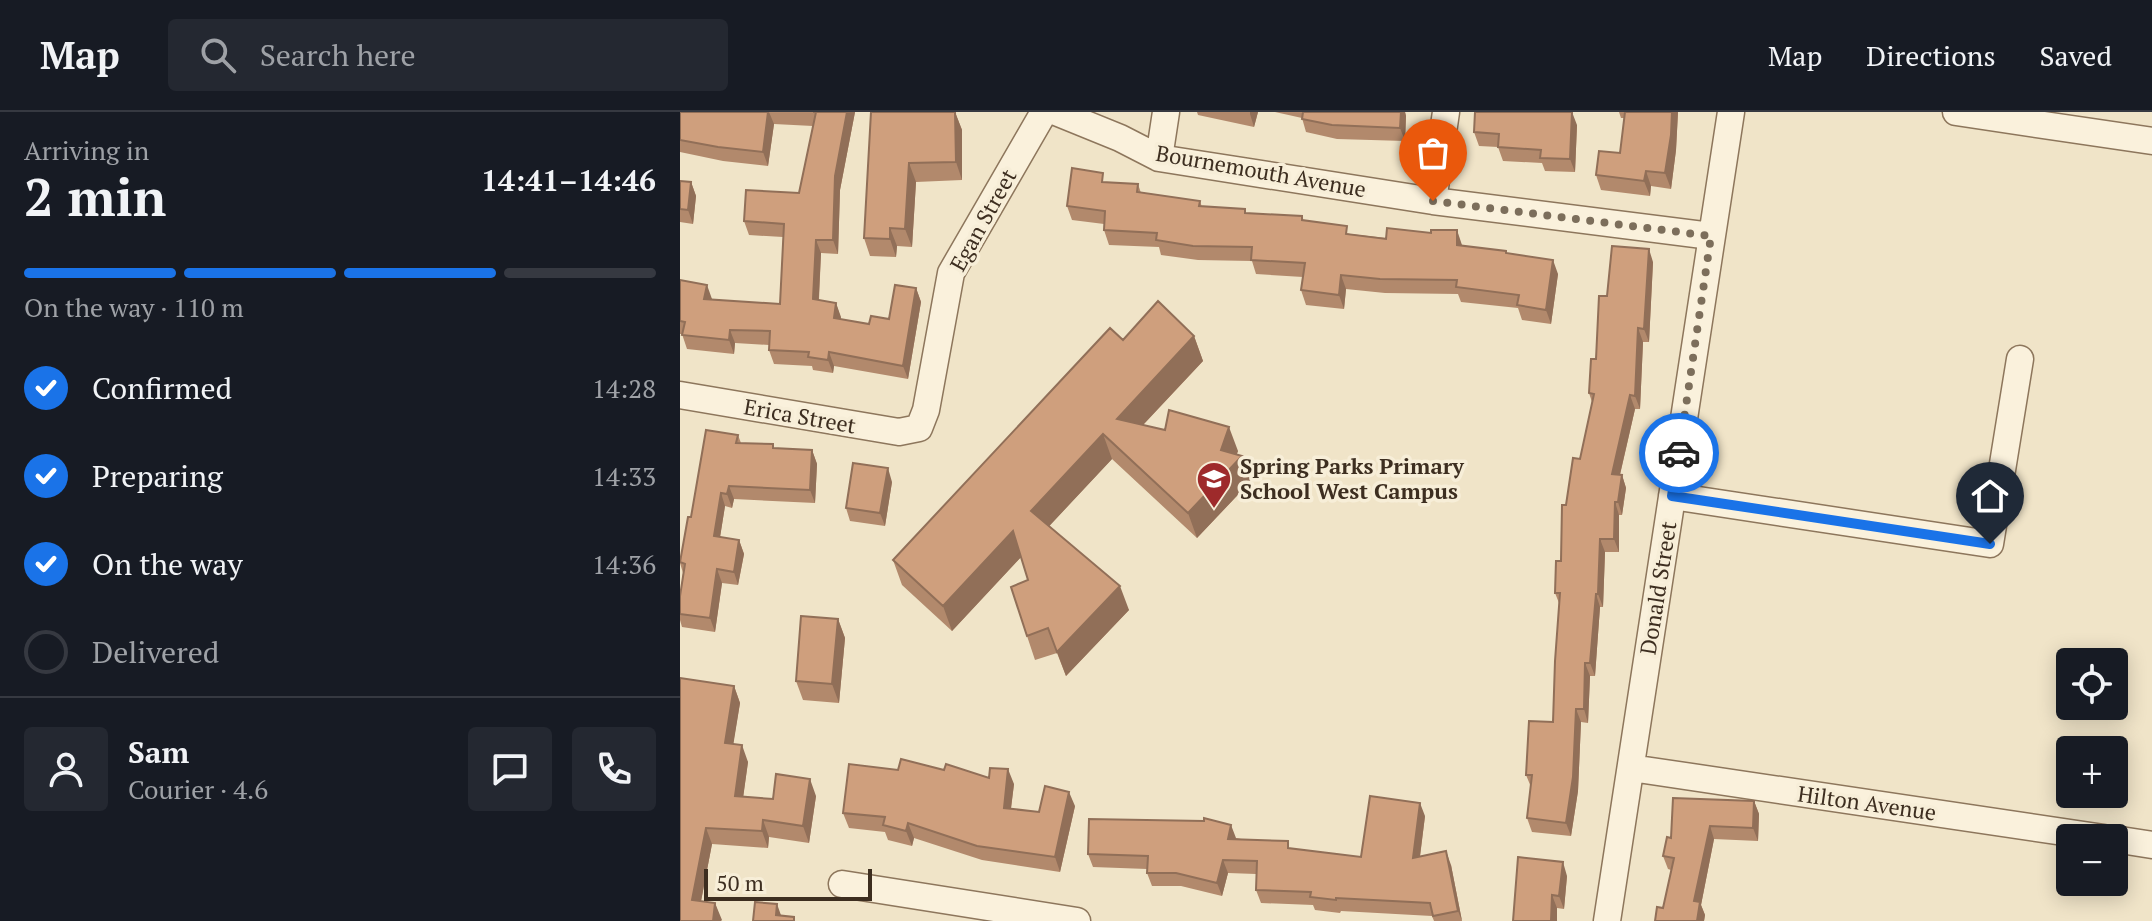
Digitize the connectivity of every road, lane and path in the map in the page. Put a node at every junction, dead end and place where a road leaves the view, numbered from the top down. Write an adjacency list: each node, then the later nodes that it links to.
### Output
1 (1044, 112): 13 (street, Egan Street)
2 (1056, 112): 8 (street, Bournemouth Avenue)
3 (1166, 112): 8 (street)
4 (1446, 112): 9 (street)
5 (1731, 112): 10 (street, Donald Street)
6 (1956, 112): 7 (street)
7 (2152, 141)
8 (1159, 158): 9 (street, Bournemouth Avenue)
9 (1433, 201): 10 (street, Bournemouth Avenue)
10 (1711, 236): 14 (street, Donald Street)
11 (2020, 359): 14 (street)
12 (680, 395): 13 (street, Erica Street)
13 (919, 428)
14 (1672, 496): 15 (street, Donald Street)
15 (1631, 768): 16 (street, Hilton Avenue); 21 (street, Donald Street)
16 (2056, 831)
17 (2128, 841): 18 (street)
18 (2152, 845)
19 (842, 884): 20 (street)
20 (1077, 921)
21 (1607, 921)

